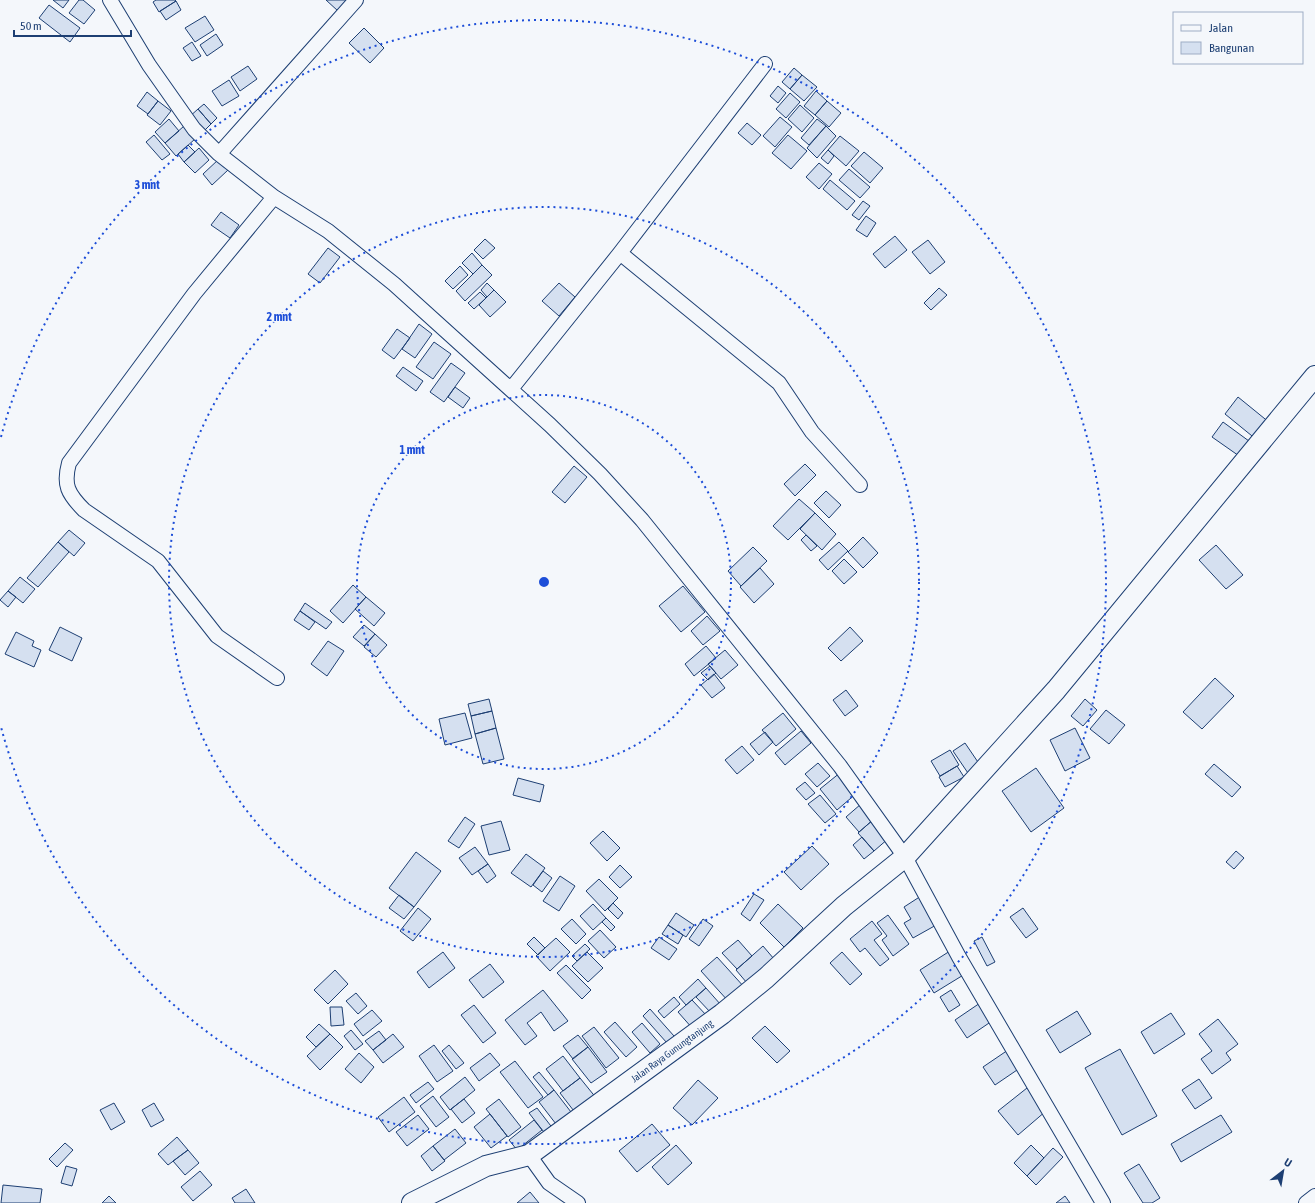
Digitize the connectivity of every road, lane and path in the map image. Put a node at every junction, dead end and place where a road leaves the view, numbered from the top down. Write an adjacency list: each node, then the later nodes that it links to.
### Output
1 (110, 0): 4 (street)
2 (356, 0): 4 (street)
3 (765, 64): 6 (street)
4 (219, 154): 5 (street)
5 (274, 197): 8 (street); 10 (street)
6 (620, 253): 8 (street); 9 (street)
7 (1315, 376): 11 (main road, Jalan Raya Gunungtanjung)
8 (511, 389): 11 (street)
9 (860, 485)
10 (277, 678)
11 (905, 857): 12 (main road, Jalan Raya Gunungtanjung); 16 (street)
12 (529, 1155): 14 (main road, Jalan Raya Gunungtanjung); 15 (street)
13 (1315, 1196): 17 (street)
14 (412, 1203)
15 (578, 1203)
16 (1103, 1203)
17 (1306, 1203)

